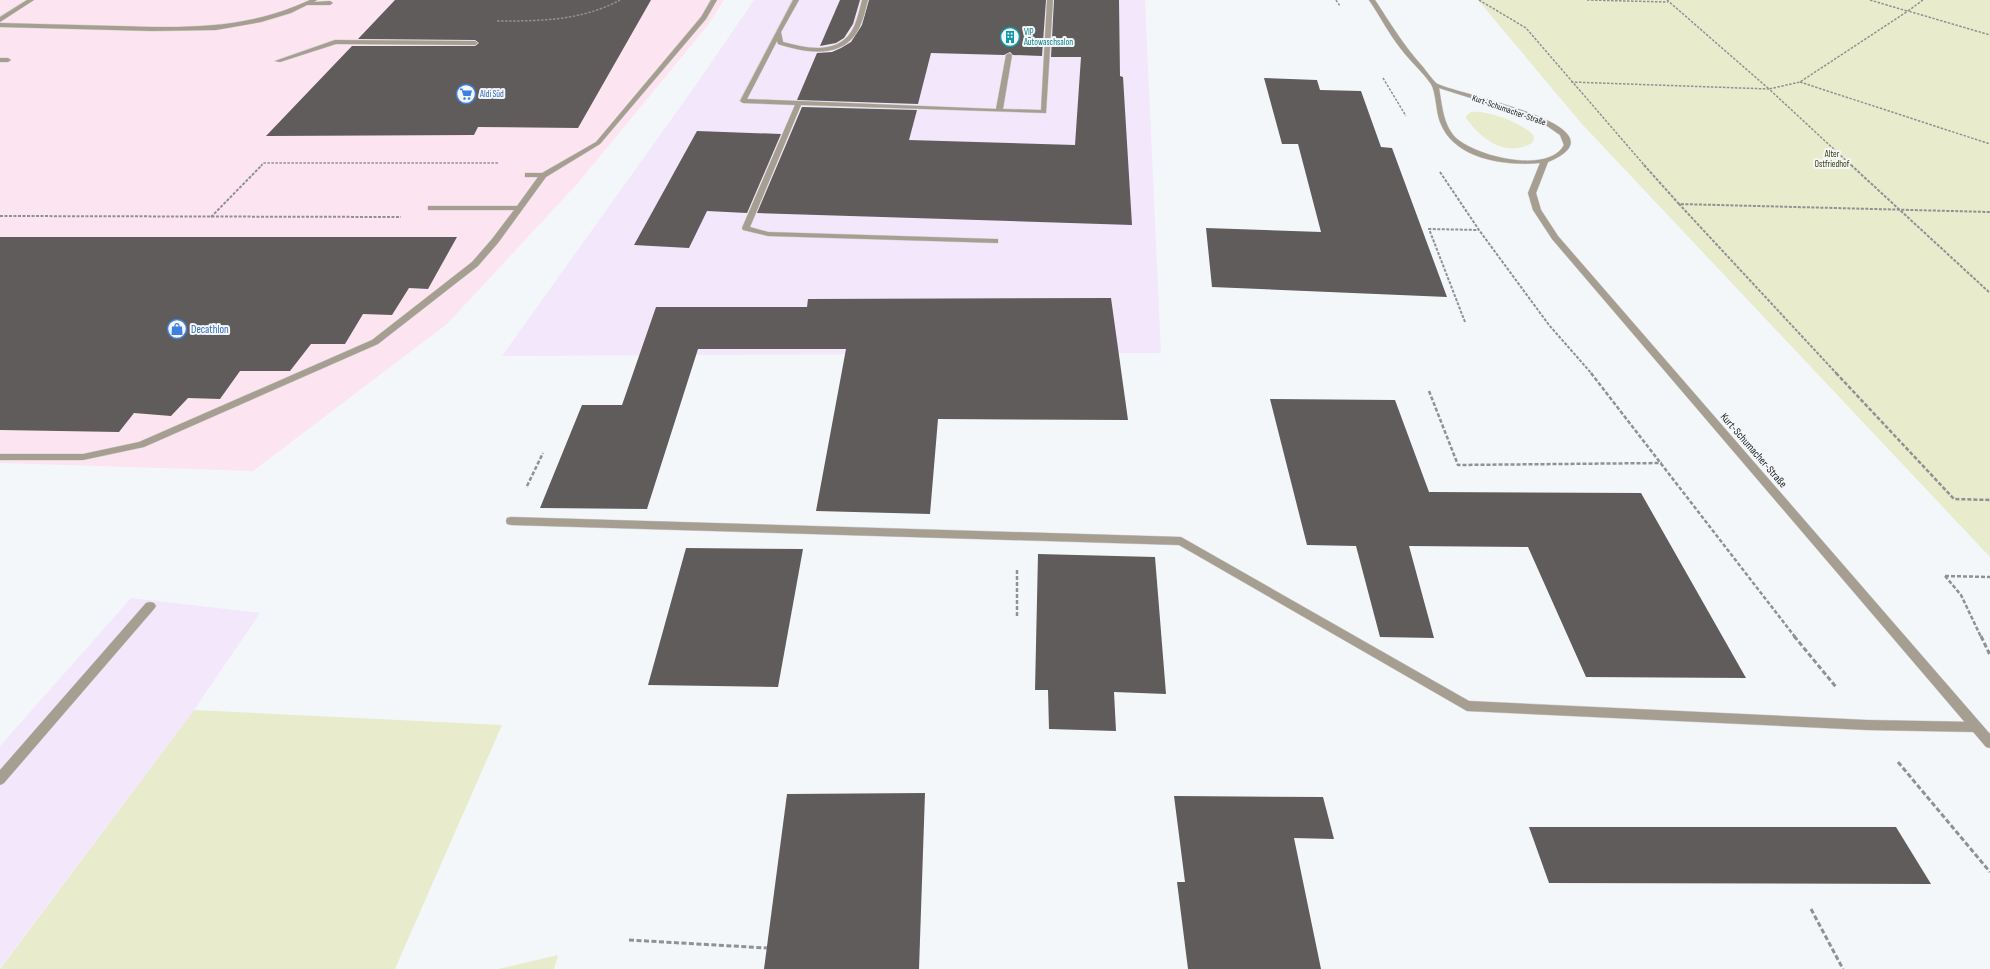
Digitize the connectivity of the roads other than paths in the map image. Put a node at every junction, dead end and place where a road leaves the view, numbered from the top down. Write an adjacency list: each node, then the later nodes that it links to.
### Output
1 (31, 0): 9 (street)
2 (714, 0): 22 (street)
3 (796, 0): 11 (street)
4 (865, 0): 11 (street)
5 (1050, 0): 19 (street)
6 (1372, 0): 17 (street, Kurt-Schumacher-Straße)
7 (311, 2): 8 (street); 10 (street)
8 (330, 4)
9 (0, 20)
10 (0, 25)
11 (778, 32): 18 (street)
12 (475, 43): 16 (street)
13 (1009, 55): 19 (street)
14 (0, 60): 15 (street)
15 (8, 60)
16 (278, 60)
17 (1435, 85): 20 (street, Kurt-Schumacher-Straße); 20 (street, Kurt-Schumacher-Straße)
18 (799, 103): 19 (street); 25 (street)
19 (999, 110)
20 (1545, 161): 29 (street, Kurt-Schumacher-Straße)
21 (528, 175): 22 (street)
22 (543, 175): 24 (street)
23 (431, 208): 24 (street)
24 (519, 208): 26 (street)
25 (995, 241)
26 (0, 457)
27 (511, 521): 29 (street)
28 (150, 606): 31 (street)
29 (1976, 727): 30 (street, Kurt-Schumacher-Straße)
30 (1990, 743)
31 (0, 779)

